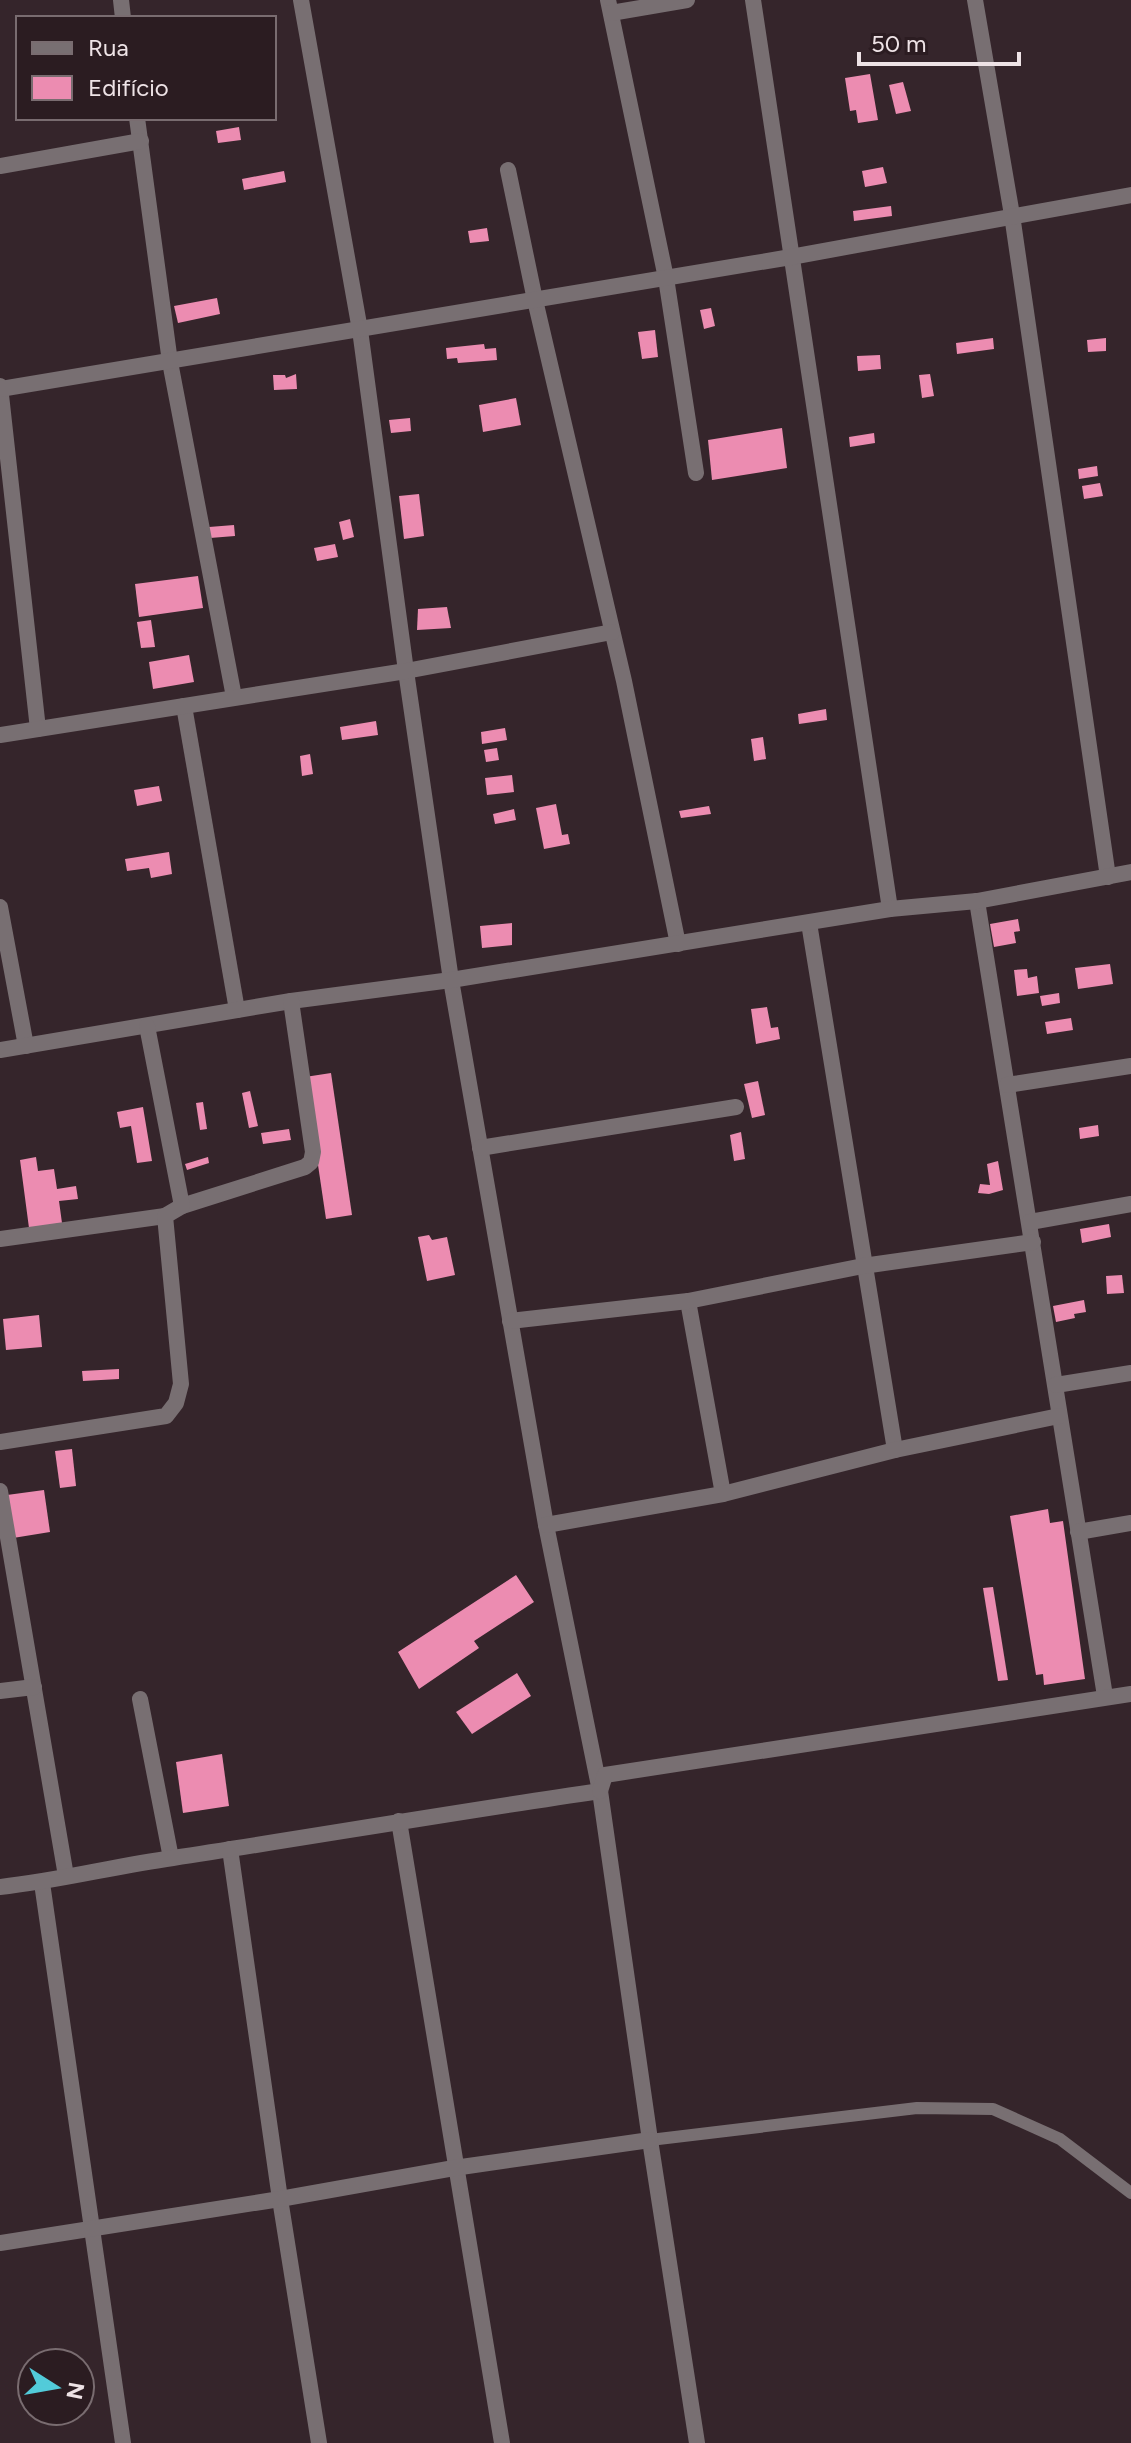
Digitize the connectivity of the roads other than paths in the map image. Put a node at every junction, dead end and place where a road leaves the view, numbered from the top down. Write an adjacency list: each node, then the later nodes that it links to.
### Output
1 (301, 0): 15 (street)
2 (687, 0): 5 (street)
3 (753, 0): 12 (street)
4 (975, 0): 11 (street)
5 (610, 7): 13 (street)
6 (137, 120): 7 (street)
7 (141, 141): 8 (street); 16 (street)
8 (0, 166)
9 (508, 170): 14 (street)
10 (1131, 195): 11 (street)
11 (1012, 215): 12 (street); 26 (street)
12 (791, 257): 13 (street); 29 (street)
13 (666, 278): 14 (street); 18 (street)
14 (535, 300): 15 (street); 19 (street)
15 (360, 330): 16 (street); 20 (street)
16 (170, 362): 17 (street); 21 (street)
17 (0, 388): 23 (street)
18 (696, 473)
19 (612, 632): 20 (street); 31 (street)
20 (406, 671): 21 (street); 32 (street)
21 (234, 697): 22 (street)
22 (184, 706): 23 (street); 34 (street)
23 (38, 729): 24 (street)
24 (0, 735)
25 (1131, 872): 26 (street)
26 (1108, 877): 27 (street)
27 (977, 901): 29 (street); 39 (street)
28 (0, 907): 36 (street)
29 (890, 909): 30 (street)
30 (809, 923): 31 (street); 48 (street)
31 (678, 944): 32 (street)
32 (451, 980): 33 (street); 41 (street)
33 (291, 1001): 34 (street); 43 (street)
34 (237, 1010): 35 (street)
35 (147, 1026): 36 (street); 43 (street)
36 (26, 1046): 37 (street)
37 (0, 1050)
38 (1131, 1066): 39 (street)
39 (1007, 1085): 45 (street)
40 (736, 1107): 41 (street)
41 (480, 1148): 50 (street)
42 (1131, 1204): 45 (street)
43 (182, 1206): 44 (street)
44 (165, 1216): 46 (street); 54 (street)
45 (1030, 1222): 47 (street)
46 (0, 1239)
47 (1033, 1242): 48 (street); 52 (street)
48 (863, 1266): 49 (street); 55 (street)
49 (688, 1301): 50 (street); 57 (street)
50 (510, 1321): 59 (street)
51 (1131, 1373): 52 (street)
52 (1056, 1385): 53 (street)
53 (1059, 1416): 55 (street); 60 (street)
54 (0, 1442)
55 (895, 1450): 57 (street)
56 (0, 1491): 61 (street)
57 (723, 1494): 59 (street)
58 (1131, 1523): 60 (street)
59 (546, 1525): 67 (street)
60 (1078, 1532): 65 (street)
61 (4, 1551): 62 (street)
62 (34, 1687): 63 (street); 71 (street)
63 (0, 1691)
64 (1131, 1694): 65 (street)
65 (1105, 1696): 67 (street)
66 (140, 1699): 70 (street)
67 (600, 1791): 68 (street); 74 (street)
68 (399, 1821): 69 (street); 75 (street)
69 (230, 1849): 70 (street); 77 (street)
70 (171, 1858): 71 (street)
71 (66, 1876): 72 (street)
72 (42, 1883): 73 (street); 78 (street)
73 (0, 1887)
74 (650, 2140): 75 (street); 76 (lane); 83 (street)
75 (454, 2168): 77 (street); 82 (street)
76 (1131, 2192)
77 (280, 2199): 78 (street); 81 (street)
78 (91, 2230): 79 (street); 80 (street)
79 (0, 2243)
80 (123, 2443)
81 (319, 2443)
82 (502, 2443)
83 (697, 2443)

